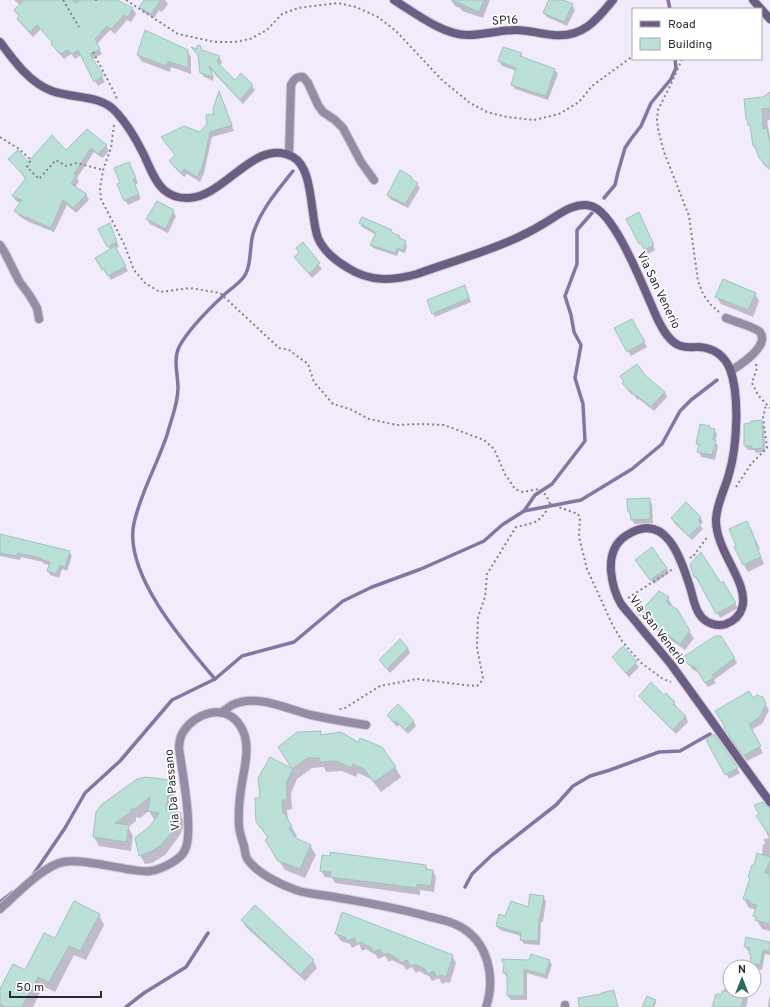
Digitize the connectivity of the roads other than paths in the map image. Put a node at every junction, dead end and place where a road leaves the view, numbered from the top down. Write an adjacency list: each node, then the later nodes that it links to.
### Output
1 (394, 0): 2 (street, SP16 / SP16)
2 (613, 0)
3 (753, 0): 4 (street)
4 (760, 8)
5 (762, 10): 6 (street)
6 (770, 19)
7 (0, 42): 8 (street)
8 (289, 155): 9 (street); 13 (street, Via San Venerio)
9 (374, 180)
10 (0, 245): 12 (street)
11 (726, 318): 13 (street)
12 (39, 319)
13 (731, 371): 16 (street, Via San Venerio)
14 (222, 712): 15 (street, Via Da Passano); 17 (street, Via Da Passano); 18 (street)
15 (366, 725)
16 (770, 802)
17 (0, 909)
18 (486, 1007)

